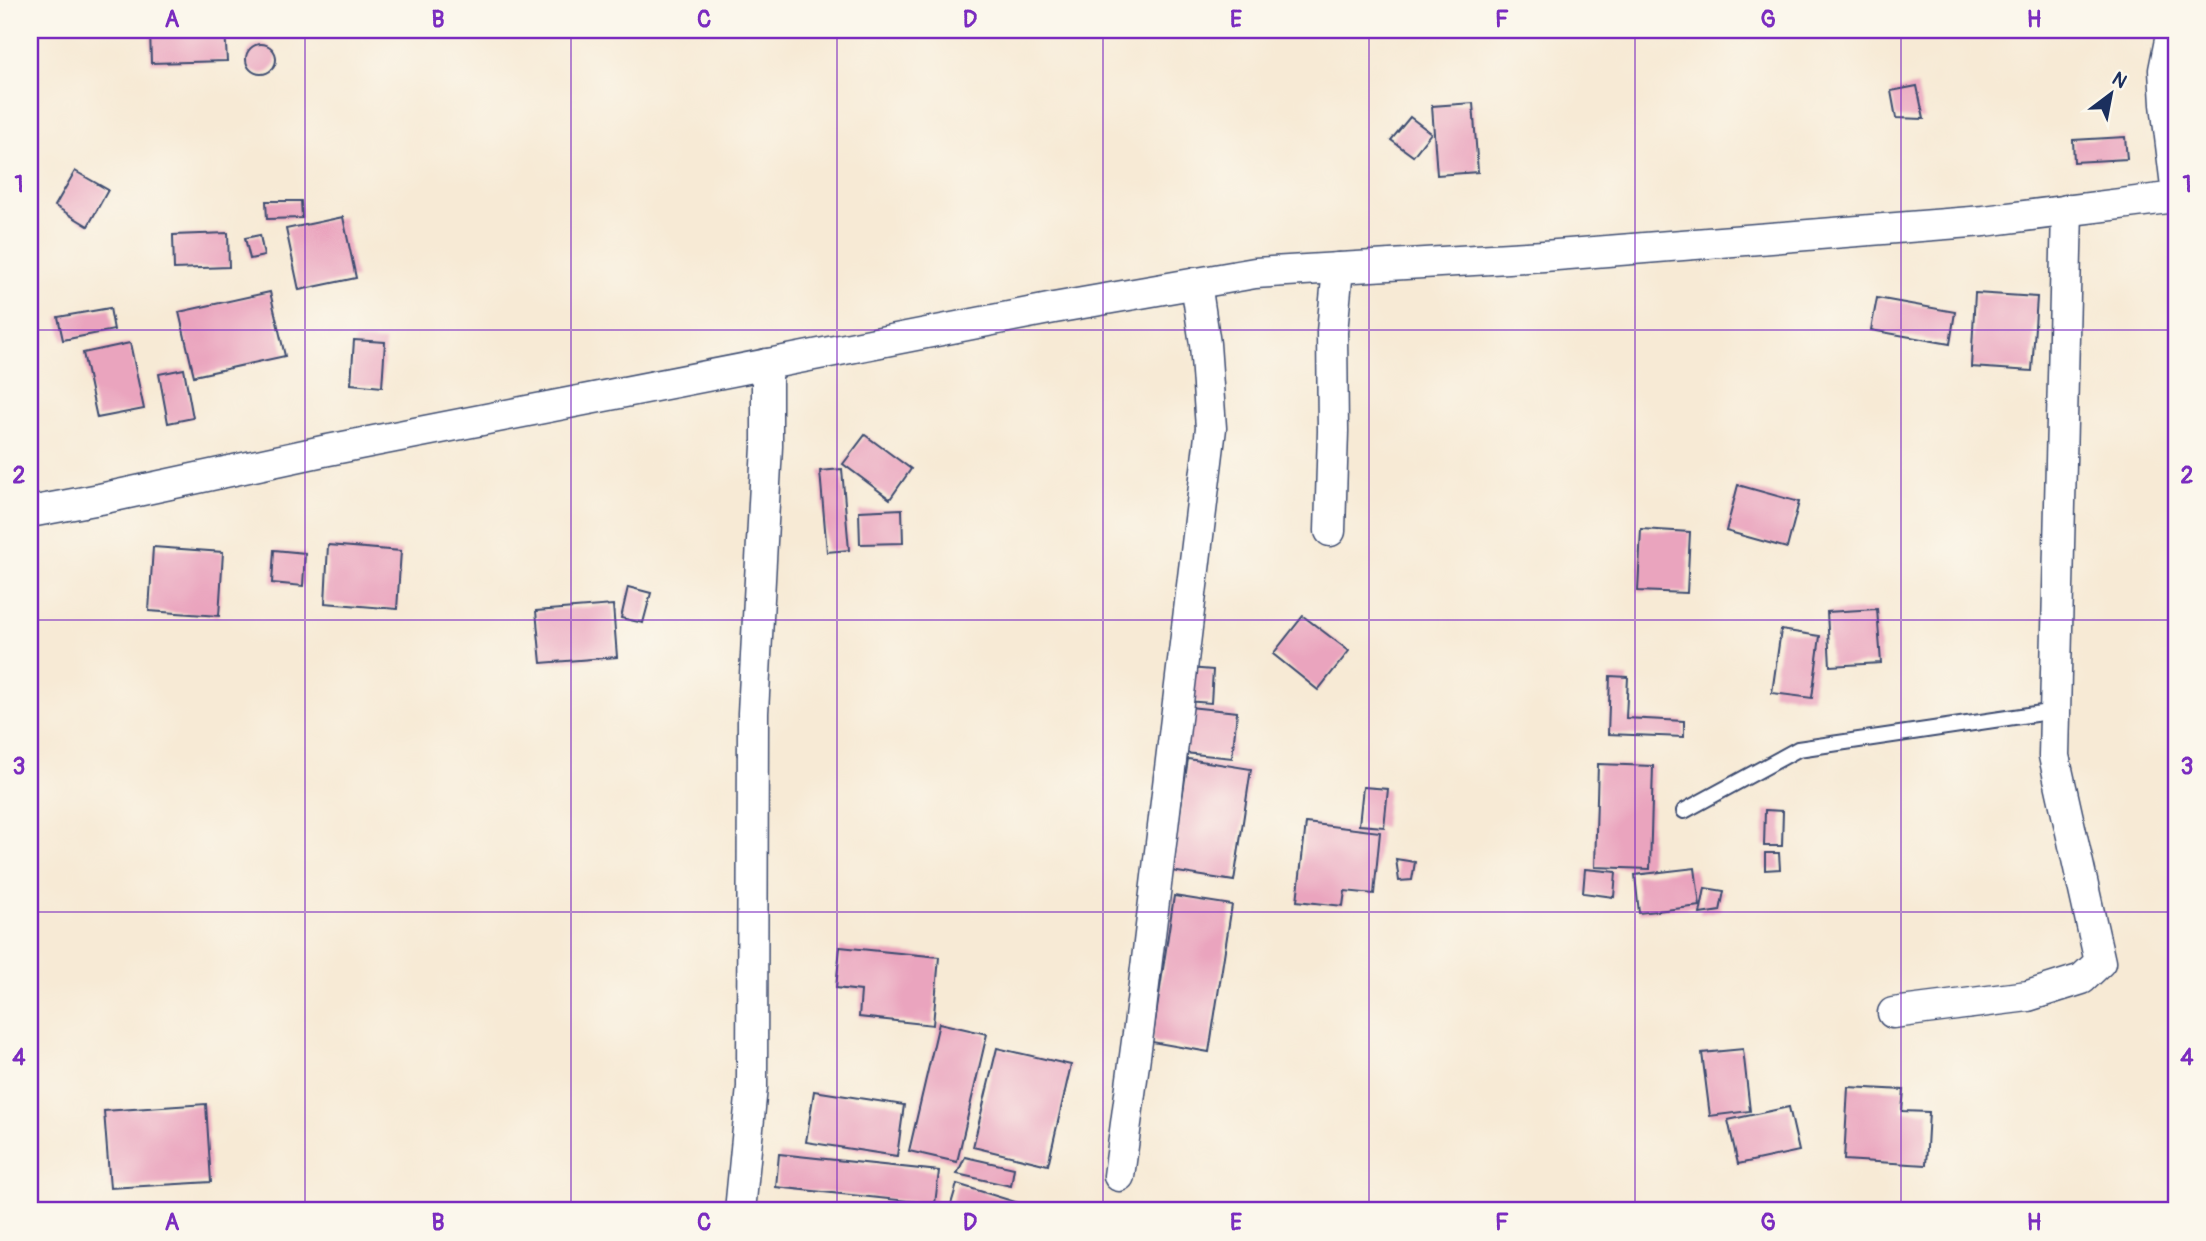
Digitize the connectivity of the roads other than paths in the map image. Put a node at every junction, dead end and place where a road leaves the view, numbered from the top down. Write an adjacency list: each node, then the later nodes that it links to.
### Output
1 (2172, 30): 2 (street)
2 (2176, 186)
3 (2176, 197): 4 (street)
4 (2067, 210): 5 (street); 10 (street)
5 (1338, 268): 6 (street); 9 (street)
6 (1196, 283): 7 (street); 13 (street)
7 (767, 364): 8 (street); 14 (street)
8 (30, 512)
9 (1329, 531)
10 (2055, 711): 11 (lane); 12 (street)
11 (1684, 811)
12 (1893, 1013)
13 (1119, 1175)
14 (740, 1211)

